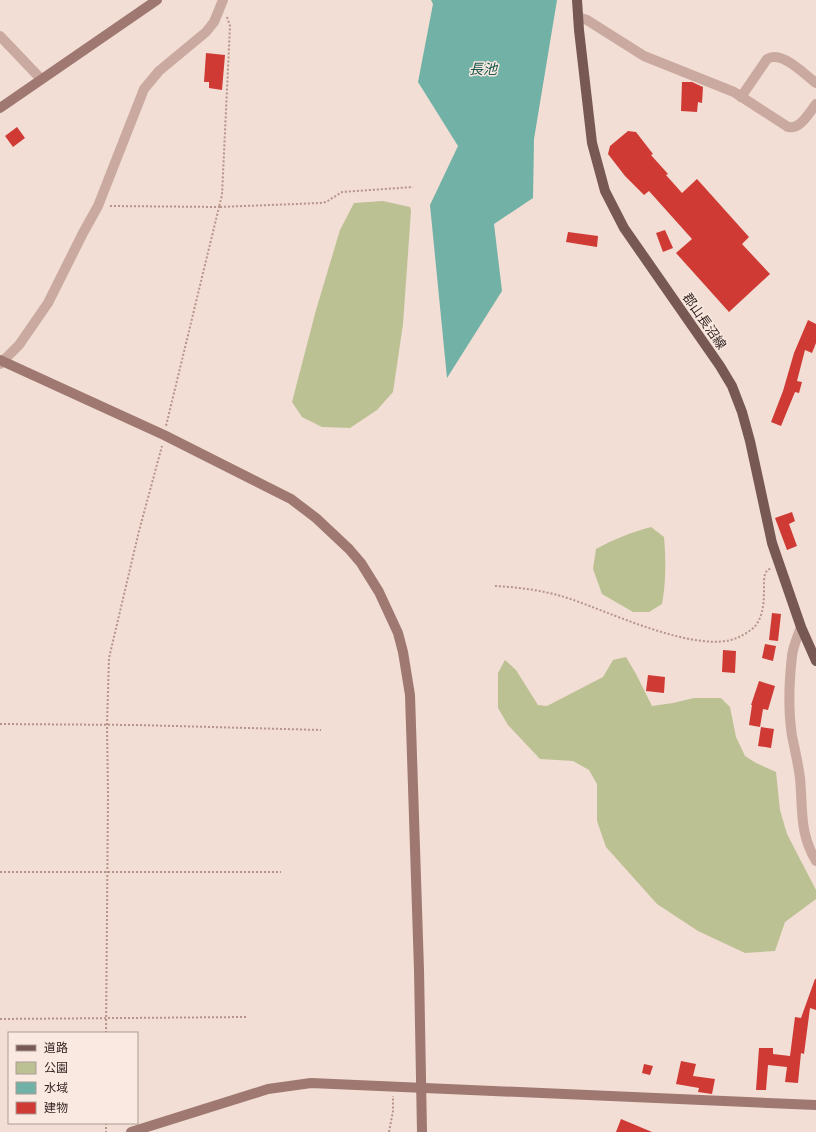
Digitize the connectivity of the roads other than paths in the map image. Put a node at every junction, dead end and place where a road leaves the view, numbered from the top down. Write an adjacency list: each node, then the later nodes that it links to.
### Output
1 (157, 0): 6 (street)
2 (223, 0): 11 (street)
3 (577, 0): 4 (main road, 郡山長沼線)
4 (578, 17): 8 (street); 12 (main road, 郡山長沼線)
5 (0, 36): 6 (street)
6 (41, 79): 10 (street)
7 (816, 83): 8 (street)
8 (741, 97): 9 (street)
9 (816, 104)
10 (0, 108)
11 (1, 362): 15 (street)
12 (801, 627): 13 (main road, 郡山長沼線); 14 (street)
13 (816, 661)
14 (816, 861)
15 (421, 1087): 16 (street); 17 (street); 18 (street)
16 (816, 1105)
17 (131, 1132)
18 (422, 1132)

